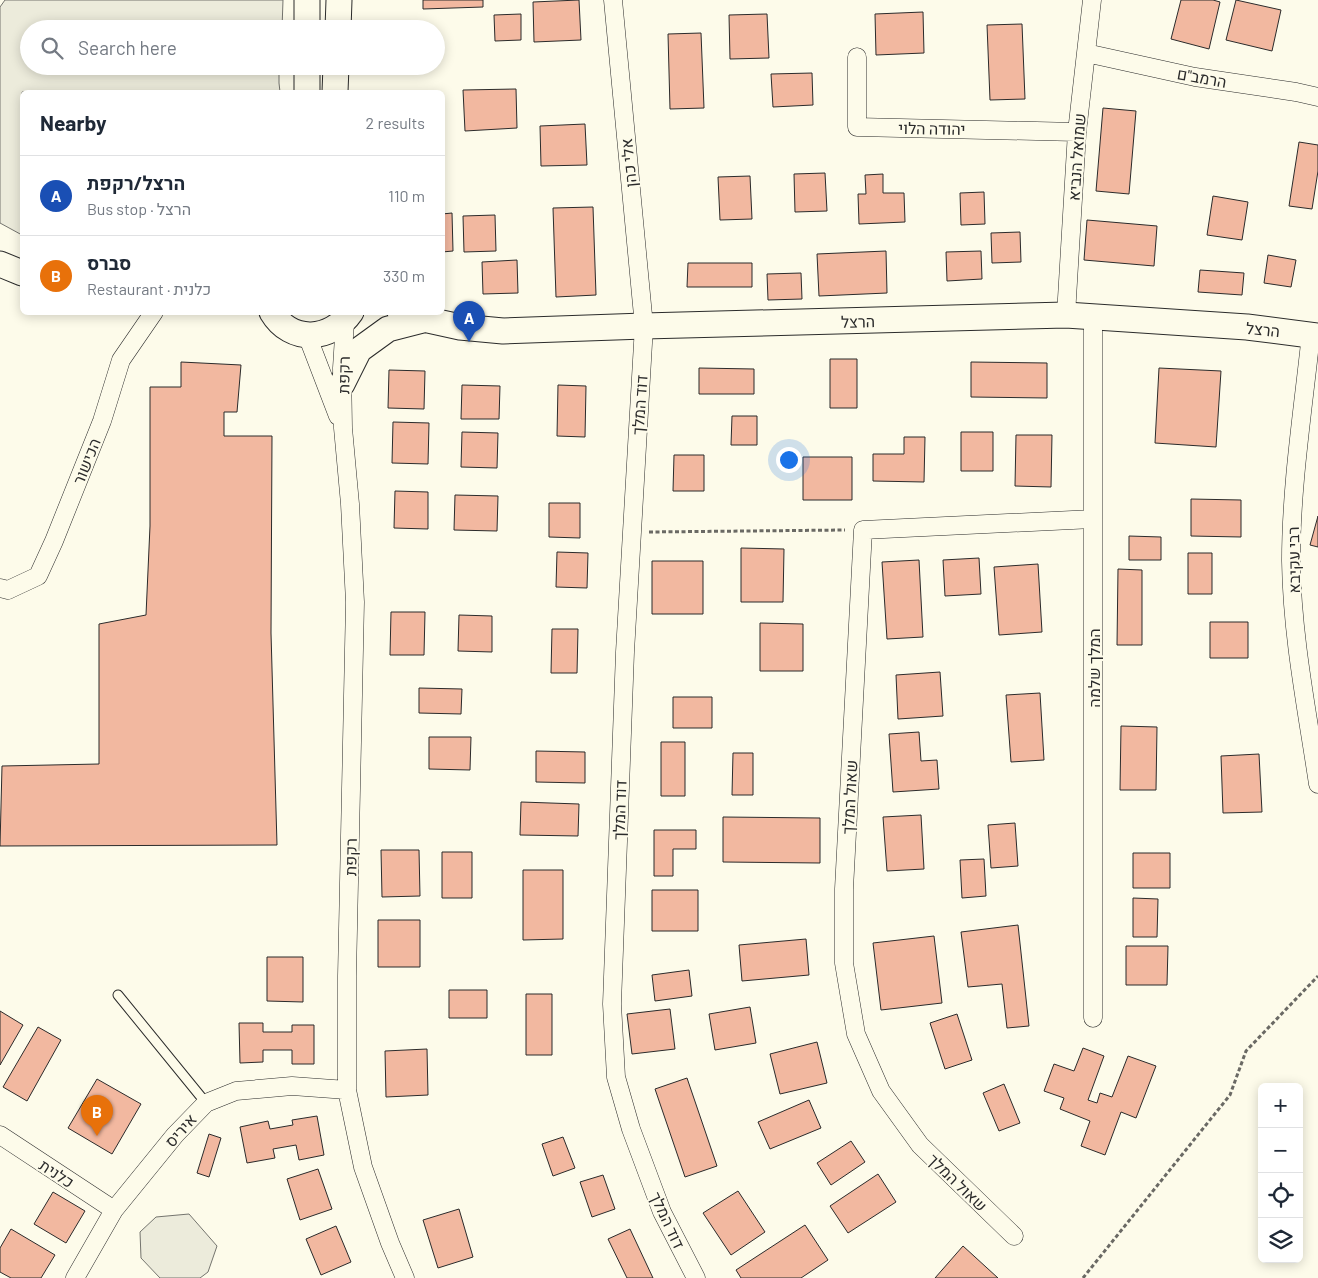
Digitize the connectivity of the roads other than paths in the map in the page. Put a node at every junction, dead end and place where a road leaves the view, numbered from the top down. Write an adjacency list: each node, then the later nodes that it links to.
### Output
1 (307, 0): 5 (street)
2 (339, 0): 6 (street)
3 (613, 0): 24 (street, אלי כהן)
4 (1092, 0): 7 (street, שמואל הנביא)
5 (307, 20)
6 (338, 20)
7 (1086, 53): 13 (street, הרמב"ם); 14 (street, שמואל הנביא)
8 (857, 57): 14 (street, יהודה הלוי)
9 (307, 75): 11 (street)
10 (336, 75): 12 (street)
11 (307, 90)
12 (335, 90)
13 (1318, 97)
14 (1077, 132): 20 (street, שמואל הנביא)
15 (0, 264): 16 (street)
16 (20, 272)
17 (152, 315): 30 (street, הכישור)
18 (274, 315): 25 (street)
19 (410, 315): 23 (street, הרצל)
20 (1066, 315): 22 (street, הרצל); 24 (street, הרצל)
21 (348, 317): 25 (street); 27 (street, רקפת)
22 (1093, 318): 26 (street, הרצל); 29 (street, המלך שלמה)
23 (424, 319): 24 (street, הרצל); 27 (street)
24 (644, 326): 41 (street, דוד המלך)
25 (307, 335): 28 (street, רקפת)
26 (1314, 335): 31 (street, רבי עקיבא)
27 (342, 384): 28 (street, רקפת)
28 (343, 428): 34 (street, רקפת)
29 (1093, 519): 33 (street, המלך שלמה); 38 (street, שאול המלך)
30 (0, 588)
31 (1318, 784)
32 (118, 995): 35 (lane)
33 (1093, 1018)
34 (347, 1090): 35 (street, איריס); 40 (street, רקפת)
35 (206, 1103): 37 (street, איריס)
36 (0, 1135): 37 (street, כלנית)
37 (114, 1210): 39 (street, איריס)
38 (1014, 1236)
39 (75, 1278)
40 (405, 1278)
41 (696, 1278)

